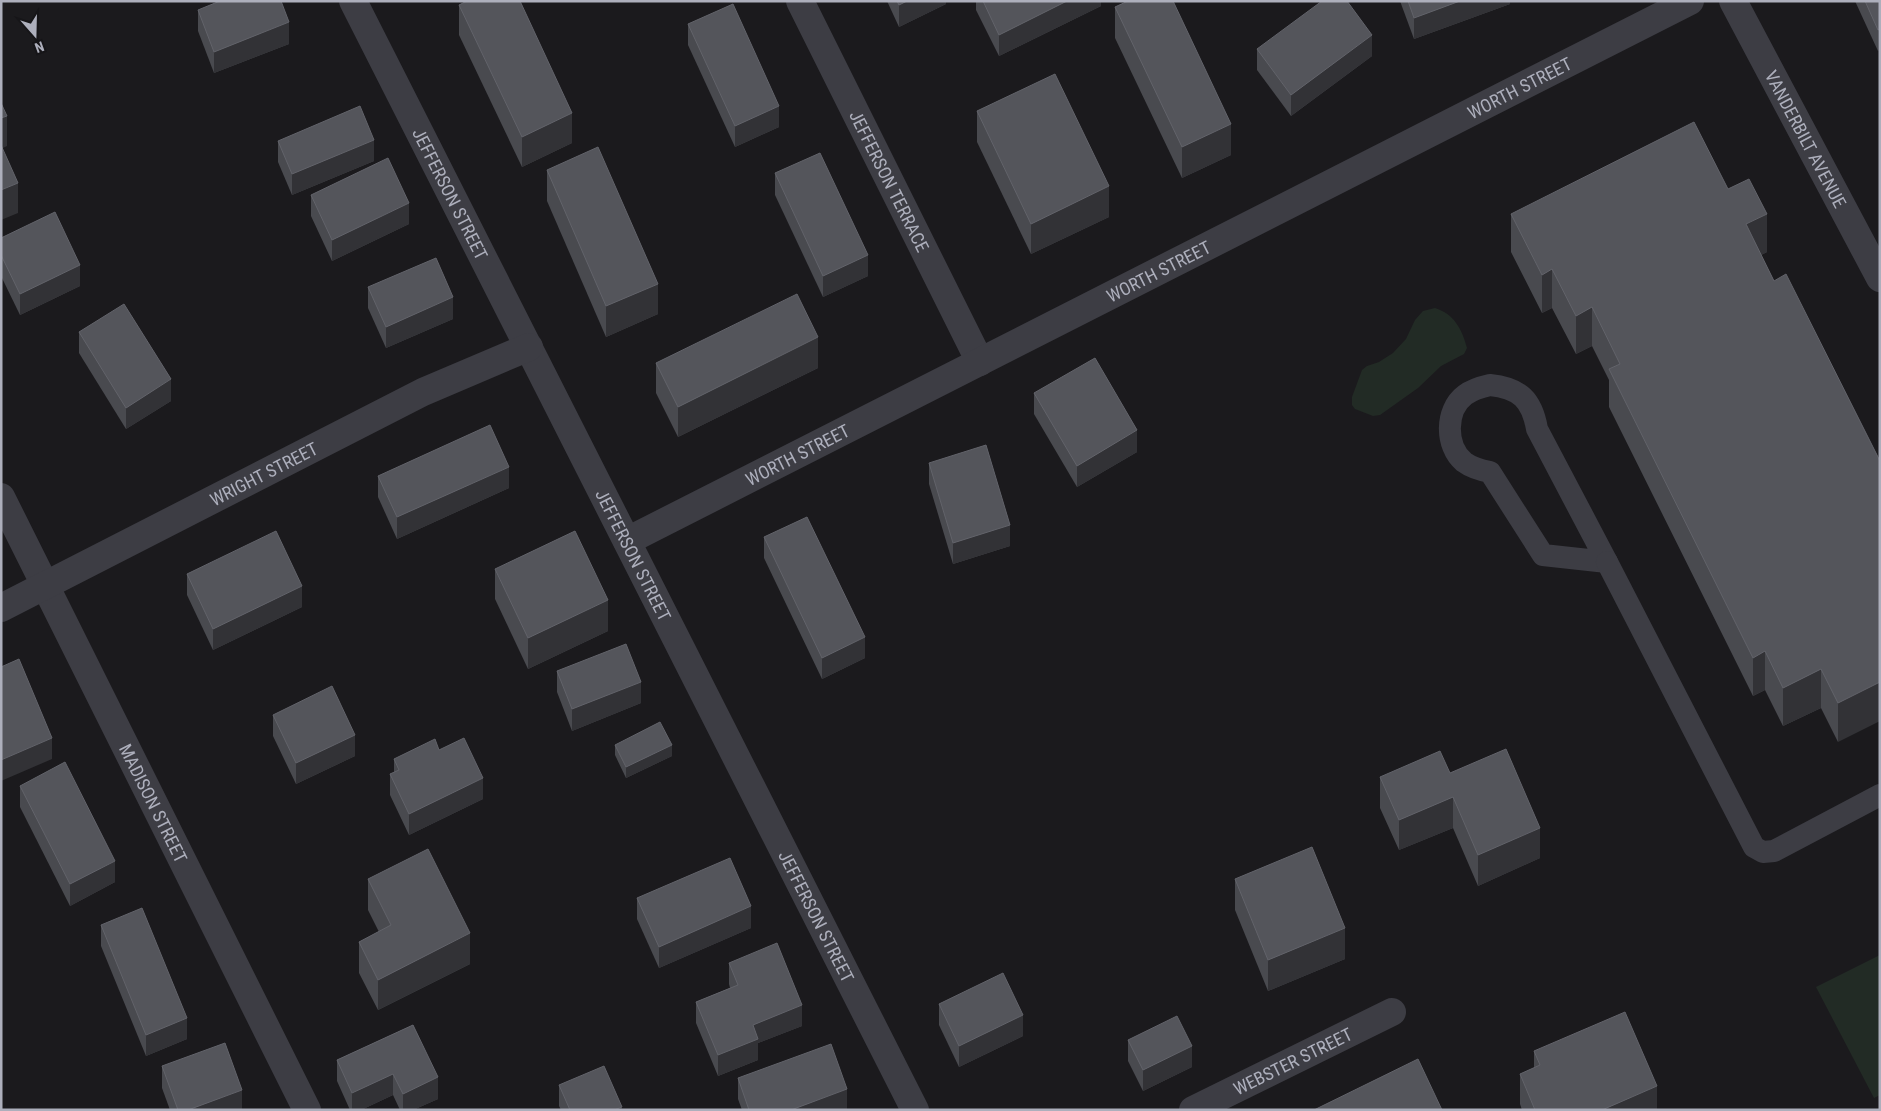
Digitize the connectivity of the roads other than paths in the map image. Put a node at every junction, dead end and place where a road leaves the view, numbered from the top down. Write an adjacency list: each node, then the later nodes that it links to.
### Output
1 (354, 1): 6 (street, JEFFERSON STREET)
2 (800, 1): 7 (street, JEFFERSON TERRACE)
3 (1690, 1): 7 (street, WORTH STREET)
4 (1733, 1): 5 (street, VANDERBILT AVENUE)
5 (1880, 278)
6 (528, 347): 9 (street, JEFFERSON STREET); 11 (street, WRIGHT STREET)
7 (980, 362): 9 (street, WORTH STREET)
8 (1, 497): 11 (street, MADISON STREET)
9 (627, 541): 16 (street, JEFFERSON STREET)
10 (1606, 562): 10 (lane); 13 (lane)
11 (45, 586): 12 (street, WRIGHT STREET); 15 (street, MADISON STREET)
12 (1, 608)
13 (1880, 795)
14 (1392, 1012): 17 (street, WEBSTER STREET)
15 (307, 1110)
16 (915, 1110)
17 (1193, 1110)

